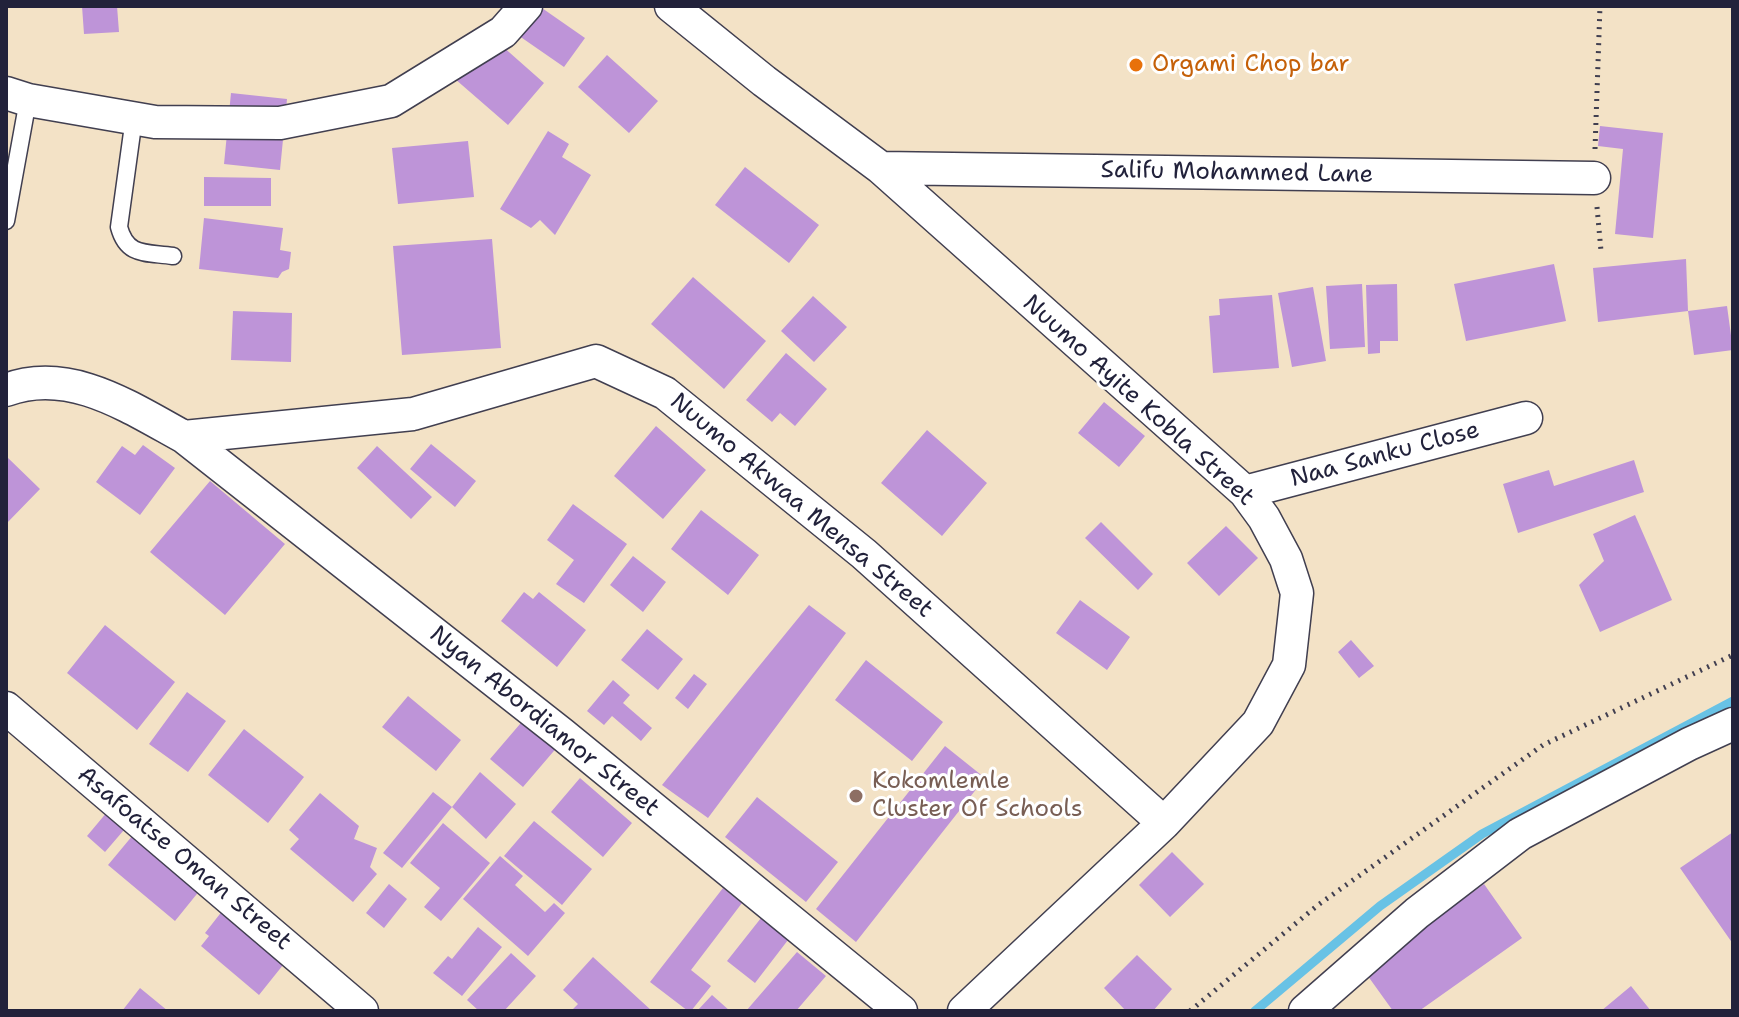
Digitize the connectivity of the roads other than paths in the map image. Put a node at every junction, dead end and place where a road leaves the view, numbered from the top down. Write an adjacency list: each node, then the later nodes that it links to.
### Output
1 (526, 6): 4 (street)
2 (671, 6): 5 (street, Nuumo Ayite Kobla Street)
3 (17, 96): 4 (street); 7 (lane)
4 (134, 118): 8 (lane)
5 (881, 168): 6 (street, Salifu Mohammed Lane); 12 (street, Nuumo Ayite Kobla Street)
6 (1594, 178)
7 (6, 221)
8 (173, 256)
9 (6, 390): 11 (street, Nyan Abordiamor Street)
10 (1526, 418): 12 (street, Naa Sanku Close)
11 (184, 437): 15 (street, Nuumo Akwaa Mensa Street); 17 (street, Nyan Abordiamor Street)
12 (1245, 492): 15 (street, Nuumo Ayite Kobla Street)
13 (6, 708): 16 (street, Asafoatse Oman Street)
14 (1733, 724): 19 (street)
15 (1164, 823): 18 (street, Nuumo Ayite Kobla Street)
16 (362, 1011)
17 (901, 1011)
18 (964, 1011)
19 (1305, 1011)

